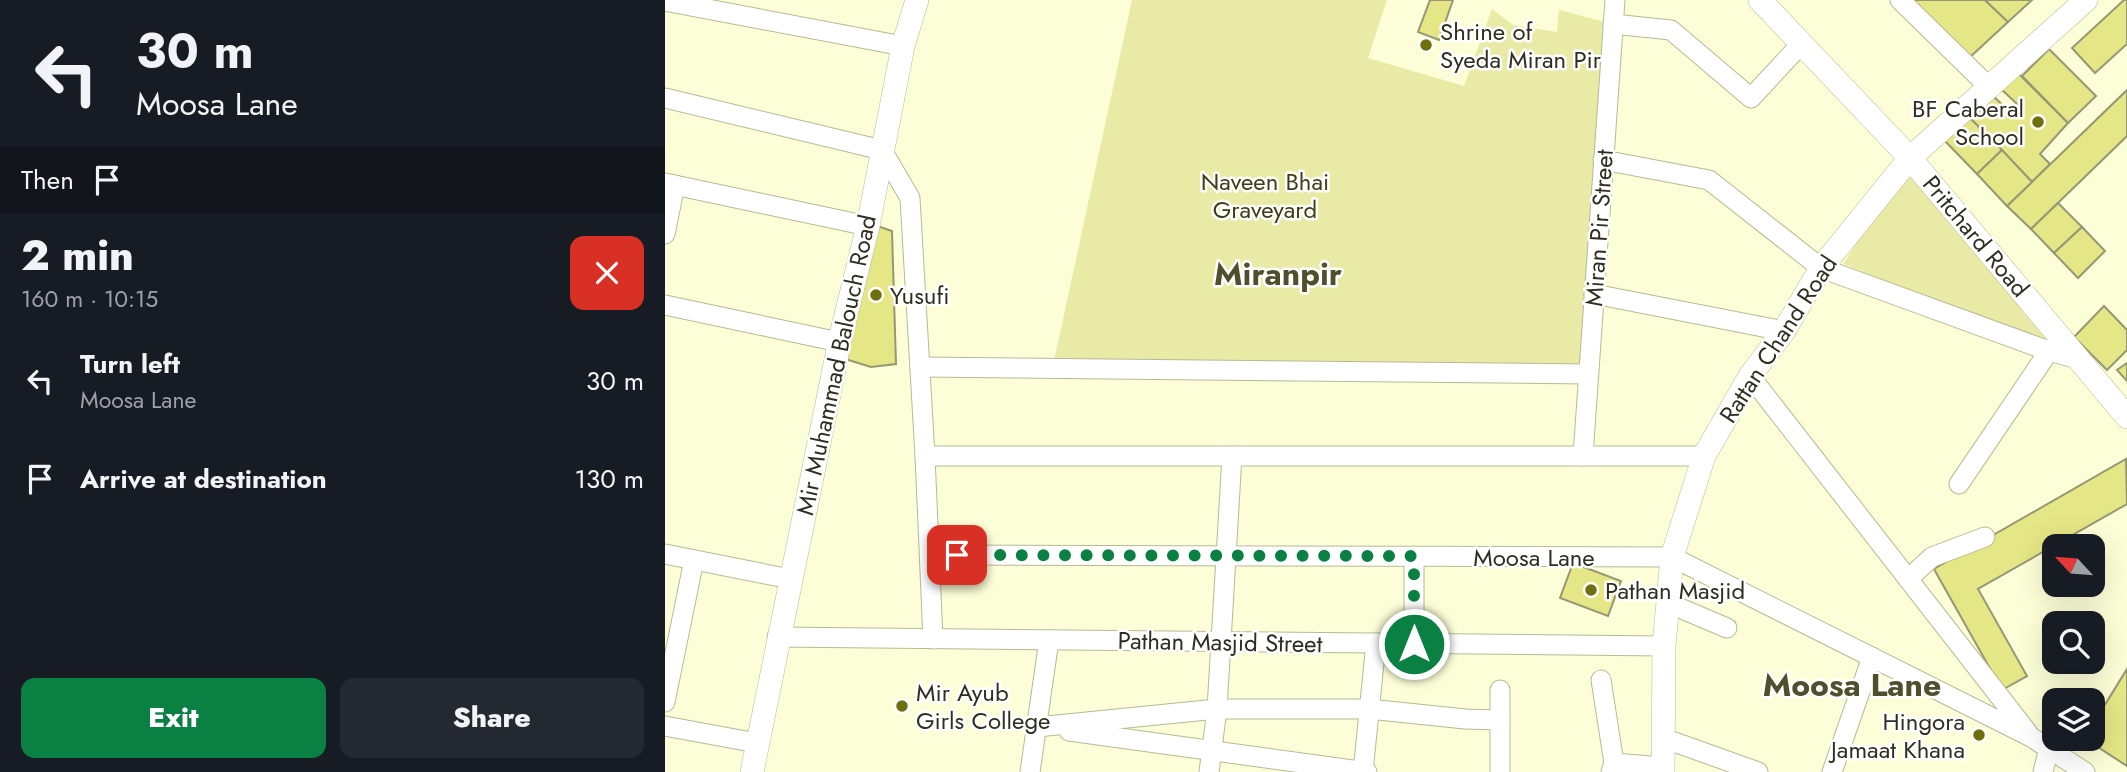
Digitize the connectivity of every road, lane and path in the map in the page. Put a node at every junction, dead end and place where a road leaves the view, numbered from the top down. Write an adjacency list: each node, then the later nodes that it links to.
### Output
1 (917, 0): 9 (street, Mir Muhammad Balouch Road)
2 (1615, 0): 7 (street, Miran Pir Street)
3 (1760, 0): 8 (street, Pritchard Road)
4 (1900, 0): 10 (street)
5 (2086, 0): 10 (street, Rattan Chand Road)
6 (665, 1): 9 (street)
7 (1613, 24): 8 (street); 14 (street, Miran Pir Street)
8 (1801, 44): 13 (street, Pritchard Road)
9 (903, 46): 12 (street, Mir Muhammad Balouch Road)
10 (1988, 86): 13 (street, Rattan Chand Road)
11 (665, 98): 12 (street)
12 (882, 149): 16 (street, Mir Muhammad Balouch Road); 25 (street)
13 (1910, 158): 18 (street, Rattan Chand Road); 24 (street, Pritchard Road)
14 (1603, 160): 18 (street); 19 (street, Miran Pir Street)
15 (670, 184): 16 (street); 17 (street)
16 (868, 226): 22 (street, Mir Muhammad Balouch Road)
17 (665, 234)
18 (1821, 268): 21 (street, Rattan Chand Road); 23 (street)
19 (1594, 293): 21 (street); 26 (street, Miran Pir Street)
20 (665, 305): 22 (street)
21 (1784, 331): 27 (street, Rattan Chand Road)
22 (839, 342): 41 (street, Mir Muhammad Balouch Road)
23 (2049, 351): 24 (street); 33 (street)
24 (2078, 359): 28 (street, Pritchard Road)
25 (920, 367): 26 (street); 29 (street)
26 (1588, 374): 31 (street, Miran Pir Street)
27 (1750, 376): 32 (street, Rattan Chand Road); 42 (street)
28 (2127, 417)
29 (925, 456): 30 (street); 36 (street)
30 (1232, 456): 31 (street); 37 (street)
31 (1583, 456): 32 (street)
32 (1704, 456): 39 (street, Rattan Chand Road)
33 (1959, 484)
34 (1985, 537): 42 (street)
35 (665, 554): 40 (street)
36 (930, 555): 37 (street, Moosa Lane); 46 (street)
37 (1226, 556): 38 (street, Moosa Lane); 48 (street)
38 (1414, 556): 39 (street, Moosa Lane); 50 (street)
39 (1672, 557): 43 (street, Rattan Chand Road); 52 (street, Moosa Lane)
40 (694, 560): 41 (street); 55 (street)
41 (790, 579): 45 (street, Mir Muhammad Balouch Road)
42 (1908, 579): 61 (street)
43 (1668, 603): 44 (street); 51 (street, Rattan Chand Road)
44 (1727, 628)
45 (777, 638): 46 (street, Pathan Masjid Street); 63 (street, Mir Muhammad Balouch Road)
46 (933, 639): 47 (street, Pathan Masjid Street)
47 (1049, 640): 48 (street, Pathan Masjid Street); 60 (street)
48 (1220, 642): 49 (street, Pathan Masjid Street); 56 (street)
49 (1376, 643): 50 (street, Pathan Masjid Street); 57 (street)
50 (1414, 644): 51 (street, Pathan Masjid Street)
51 (1664, 646): 62 (street, Rattan Chand Road)
52 (1872, 657): 61 (street, Moosa Lane); 76 (street)
53 (1601, 680): 68 (street)
54 (1500, 690): 58 (street)
55 (665, 702)
56 (1217, 709): 57 (street); 60 (street); 65 (street)
57 (1369, 709): 58 (street); 73 (street)
58 (1500, 720): 74 (street)
59 (665, 726): 63 (street)
60 (1037, 727): 65 (street); 71 (street)
61 (2031, 737): 64 (street, Moosa Lane)
62 (1663, 738): 69 (street, Rattan Chand Road); 75 (street)
63 (757, 743): 70 (street, Mir Muhammad Balouch Road)
64 (2042, 744)
65 (1212, 750): 72 (street); 73 (street)
66 (2048, 751): 77 (street)
67 (2054, 751): 78 (street, Moosa Lane)
68 (1612, 767): 69 (street)
69 (1663, 770)
70 (751, 772)
71 (1030, 772)
72 (1209, 772)
73 (1364, 772)
74 (1500, 772)
75 (1756, 772)
76 (1832, 772)
77 (2043, 772)
78 (2085, 772)

